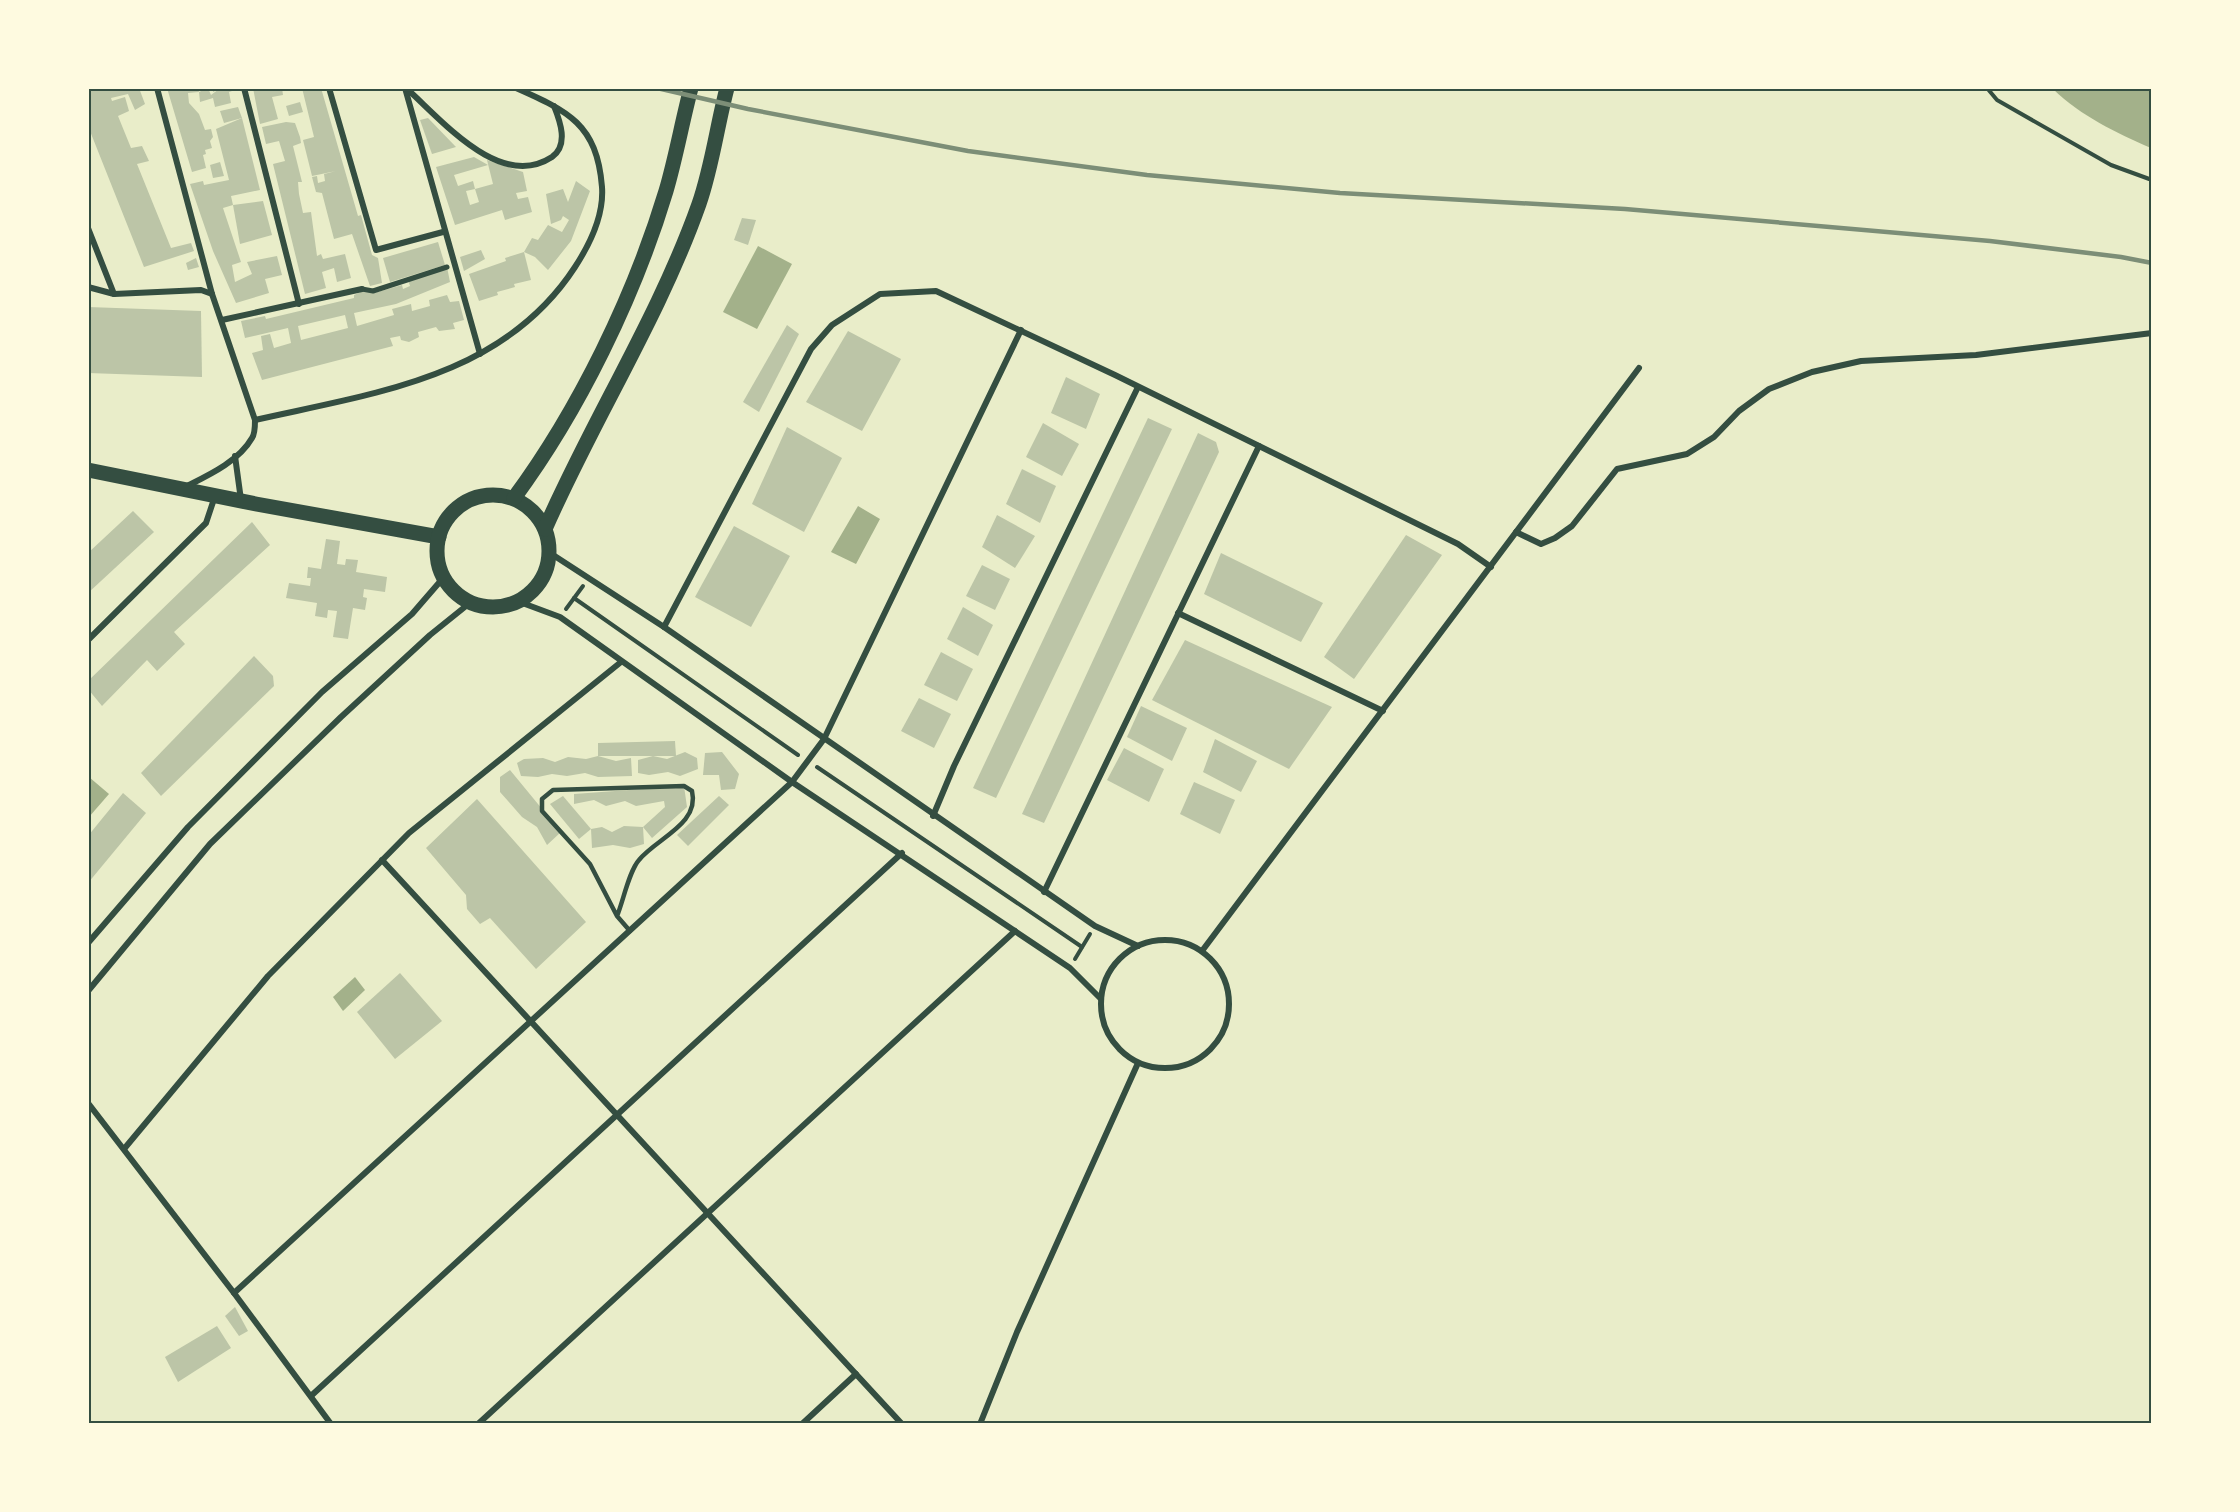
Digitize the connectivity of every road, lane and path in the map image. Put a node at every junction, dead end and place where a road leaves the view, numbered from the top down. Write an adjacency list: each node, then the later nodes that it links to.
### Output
1 (157, 88): 17 (street)
2 (244, 88): 18 (street)
3 (329, 88): 12 (street)
4 (405, 88): 9 (street); 12 (street)
5 (516, 88): 9 (street)
6 (691, 88): 31 (main road)
7 (727, 88): 33 (main road)
8 (1987, 88): 10 (path)
9 (554, 105): 22 (street)
10 (2151, 180)
11 (88, 228): 16 (street)
12 (443, 232): 22 (street)
13 (447, 267): 15 (street)
14 (88, 287): 16 (street)
15 (362, 290): 18 (street)
16 (114, 294): 17 (street)
17 (212, 294): 19 (street)
18 (299, 304): 19 (street)
19 (222, 320): 25 (street)
20 (1021, 330): 24 (street); 45 (street); 49 (street)
21 (2151, 333): 34 (street)
22 (480, 354): 25 (street)
23 (1640, 368): 34 (street)
24 (1138, 387): 26 (street); 52 (street)
25 (255, 420): 27 (street)
26 (1259, 446): 37 (street); 43 (street)
27 (235, 456): 29 (street); 32 (street)
28 (88, 470): 29 (main road)
29 (182, 489): 30 (main road)
30 (215, 496): 32 (main road); 46 (street)
31 (514, 498): 33 (main road); 35 (main road)
32 (241, 501): 35 (main road)
33 (545, 529): 36 (main road)
34 (1516, 532): 37 (street)
35 (439, 537): 38 (main road)
36 (550, 553): 39 (street); 41 (main road)
37 (1491, 567): 48 (street)
38 (444, 577): 42 (main road); 60 (street)
39 (588, 579): 40 (path); 45 (street)
40 (574, 598): 44 (path); 50 (path)
41 (517, 601): 42 (main road); 44 (street)
42 (471, 602): 65 (street)
43 (1178, 613): 48 (street); 55 (street)
44 (560, 617): 47 (street)
45 (664, 627): 49 (street)
46 (88, 640)
47 (621, 662): 51 (street); 54 (street)
48 (1383, 711): 63 (street)
49 (824, 740): 50 (street); 52 (street)
50 (807, 761): 51 (street); 62 (path)
51 (792, 782): 53 (street); 58 (street)
52 (933, 816): 55 (street)
53 (902, 853): 59 (street); 70 (street)
54 (382, 860): 67 (street); 71 (street)
55 (1044, 892): 57 (street)
56 (617, 916): 56 (lane); 58 (lane)
57 (1095, 926): 61 (street); 62 (path)
58 (630, 931): 67 (street)
59 (1015, 932): 64 (street); 72 (street)
60 (88, 943)
61 (1138, 946): 63 (street); 66 (street)
62 (1082, 947): 64 (path)
63 (1202, 951): 68 (street)
64 (1070, 968): 66 (street)
65 (88, 991)
66 (1101, 999): 68 (street)
67 (532, 1021): 70 (street); 73 (street)
68 (1138, 1063): 80 (street)
69 (88, 1103): 71 (street)
70 (618, 1114): 72 (street); 75 (street)
71 (124, 1149): 73 (street)
72 (707, 1211): 74 (street); 77 (street)
73 (234, 1293): 75 (street)
74 (856, 1374): 78 (street); 79 (street)
75 (312, 1395): 76 (street)
76 (331, 1424)
77 (478, 1424)
78 (802, 1424)
79 (902, 1424)
80 (980, 1424)

